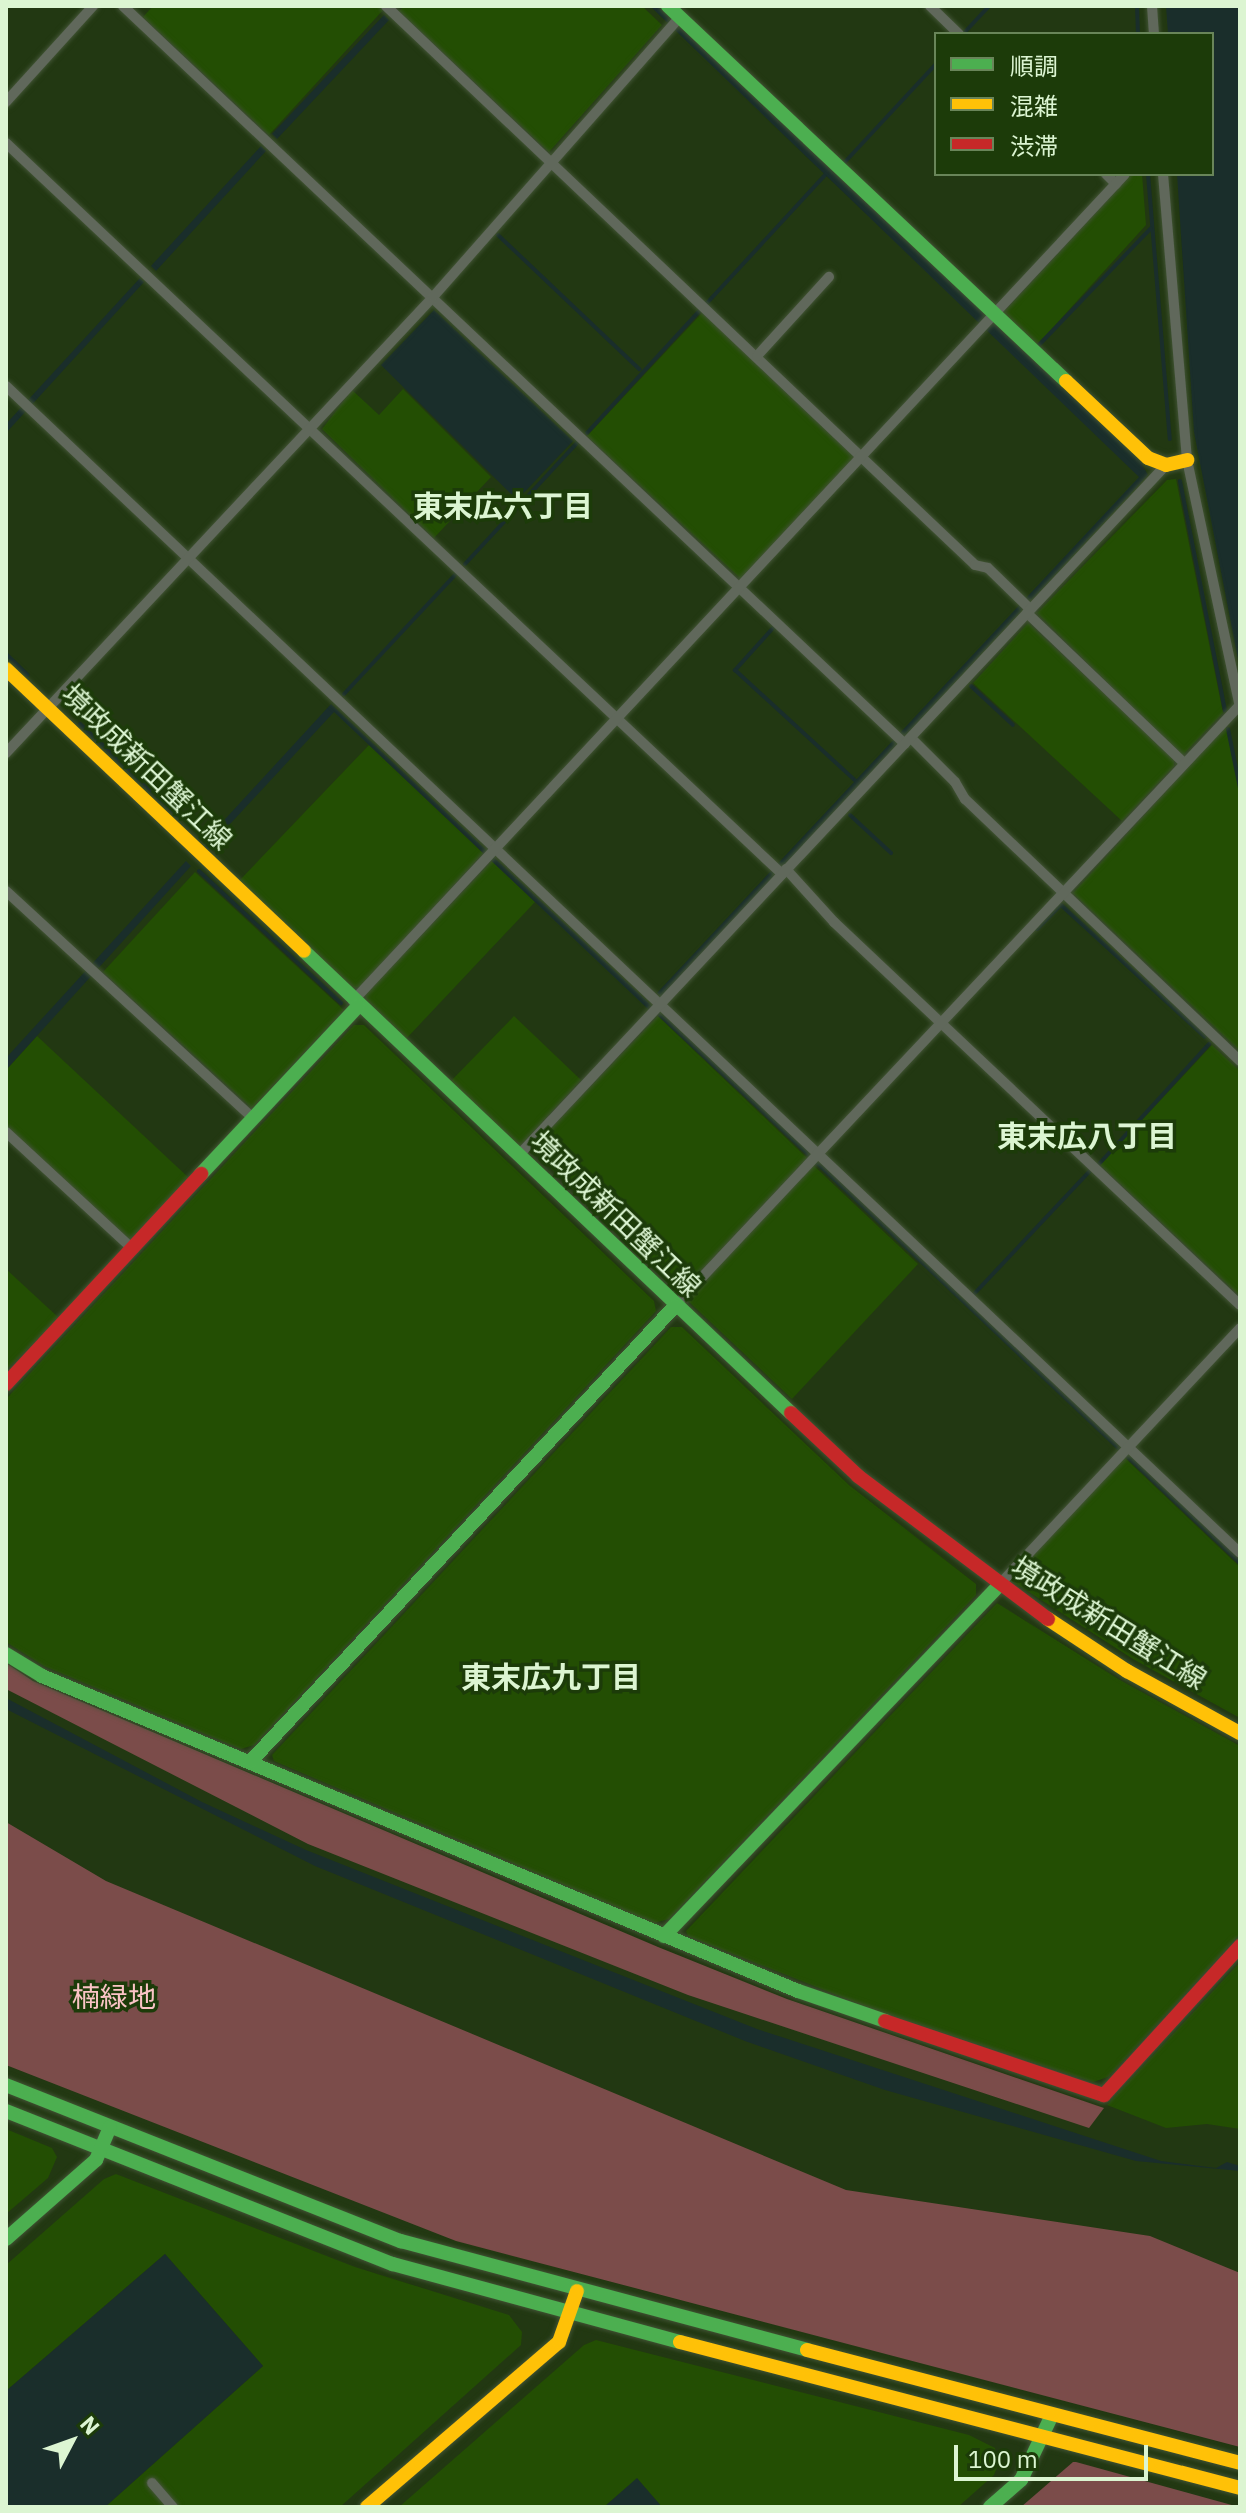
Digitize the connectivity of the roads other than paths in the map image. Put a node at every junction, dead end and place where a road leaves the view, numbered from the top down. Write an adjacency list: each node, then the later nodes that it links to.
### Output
1 (93, 6): 10 (street)
2 (123, 6): 18 (street)
3 (386, 6): 12 (street)
4 (668, 6): 7 (street)
5 (930, 6): 8 (street)
6 (1152, 6): 9 (street)
7 (675, 23): 12 (street); 19 (street)
8 (957, 32)
9 (1154, 32)
10 (6, 102)
11 (6, 143): 22 (street)
12 (552, 162): 18 (street); 20 (street)
13 (1108, 176): 16 (street)
14 (1123, 176): 16 (street)
15 (1163, 176): 24 (street)
16 (1116, 184): 19 (street)
17 (829, 277): 20 (street)
18 (433, 297): 22 (street); 27 (street)
19 (989, 320): 23 (street); 25 (street)
20 (757, 356): 23 (street)
21 (6, 386): 26 (street)
22 (311, 426): 26 (street); 32 (street)
23 (864, 457): 27 (street); 28 (street)
24 (1187, 460): 25 (street); 30 (street)
25 (1166, 465): 28 (street)
26 (187, 557): 31 (street); 36 (street)
27 (742, 588): 32 (street); 33 (street)
28 (1026, 607): 33 (street); 35 (street)
29 (6, 669): 31 (street, 境政成新田蟹江線)
30 (1240, 706): 35 (street)
31 (48, 708): 34 (street); 40 (street, 境政成新田蟹江線)
32 (617, 718): 36 (street); 37 (street)
33 (904, 739): 37 (street); 39 (street)
34 (6, 753)
35 (1184, 763): 39 (street)
36 (492, 853): 40 (street); 41 (street)
37 (780, 870): 41 (street); 42 (street)
38 (6, 891): 44 (street)
39 (1062, 892): 42 (street); 43 (street)
40 (355, 1003): 44 (street); 47 (street, 境政成新田蟹江線)
41 (661, 1005): 46 (street); 47 (street)
42 (941, 1023): 46 (street); 49 (street)
43 (1240, 1061)
44 (253, 1118): 48 (street)
45 (6, 1132): 48 (street)
46 (818, 1152): 50 (street); 53 (street)
47 (518, 1156): 50 (street, 境政成新田蟹江線)
48 (133, 1249): 52 (street)
49 (1240, 1305)
50 (675, 1306): 55 (street, 境政成新田蟹江線); 58 (street)
51 (1240, 1328): 53 (street)
52 (7, 1381)
53 (1128, 1446): 54 (street); 55 (street)
54 (1240, 1553)
55 (998, 1586): 57 (street, 境政成新田蟹江線); 59 (street)
56 (6, 1654): 58 (street)
57 (1240, 1733)
58 (251, 1761): 59 (street)
59 (664, 1936): 60 (street)
60 (1240, 1946)
61 (6, 2085): 63 (street)
62 (6, 2111): 64 (street)
63 (110, 2127): 64 (street); 66 (street)
64 (102, 2150): 65 (street); 67 (street)
65 (6, 2239)
66 (577, 2291): 67 (street); 68 (street)
67 (569, 2314): 69 (street); 74 (street)
68 (1052, 2415): 69 (street); 70 (street)
69 (1041, 2437): 72 (street); 75 (street)
70 (1240, 2463)
71 (152, 2483): 73 (street)
72 (1240, 2488)
73 (173, 2507)
74 (367, 2507)
75 (990, 2507)

